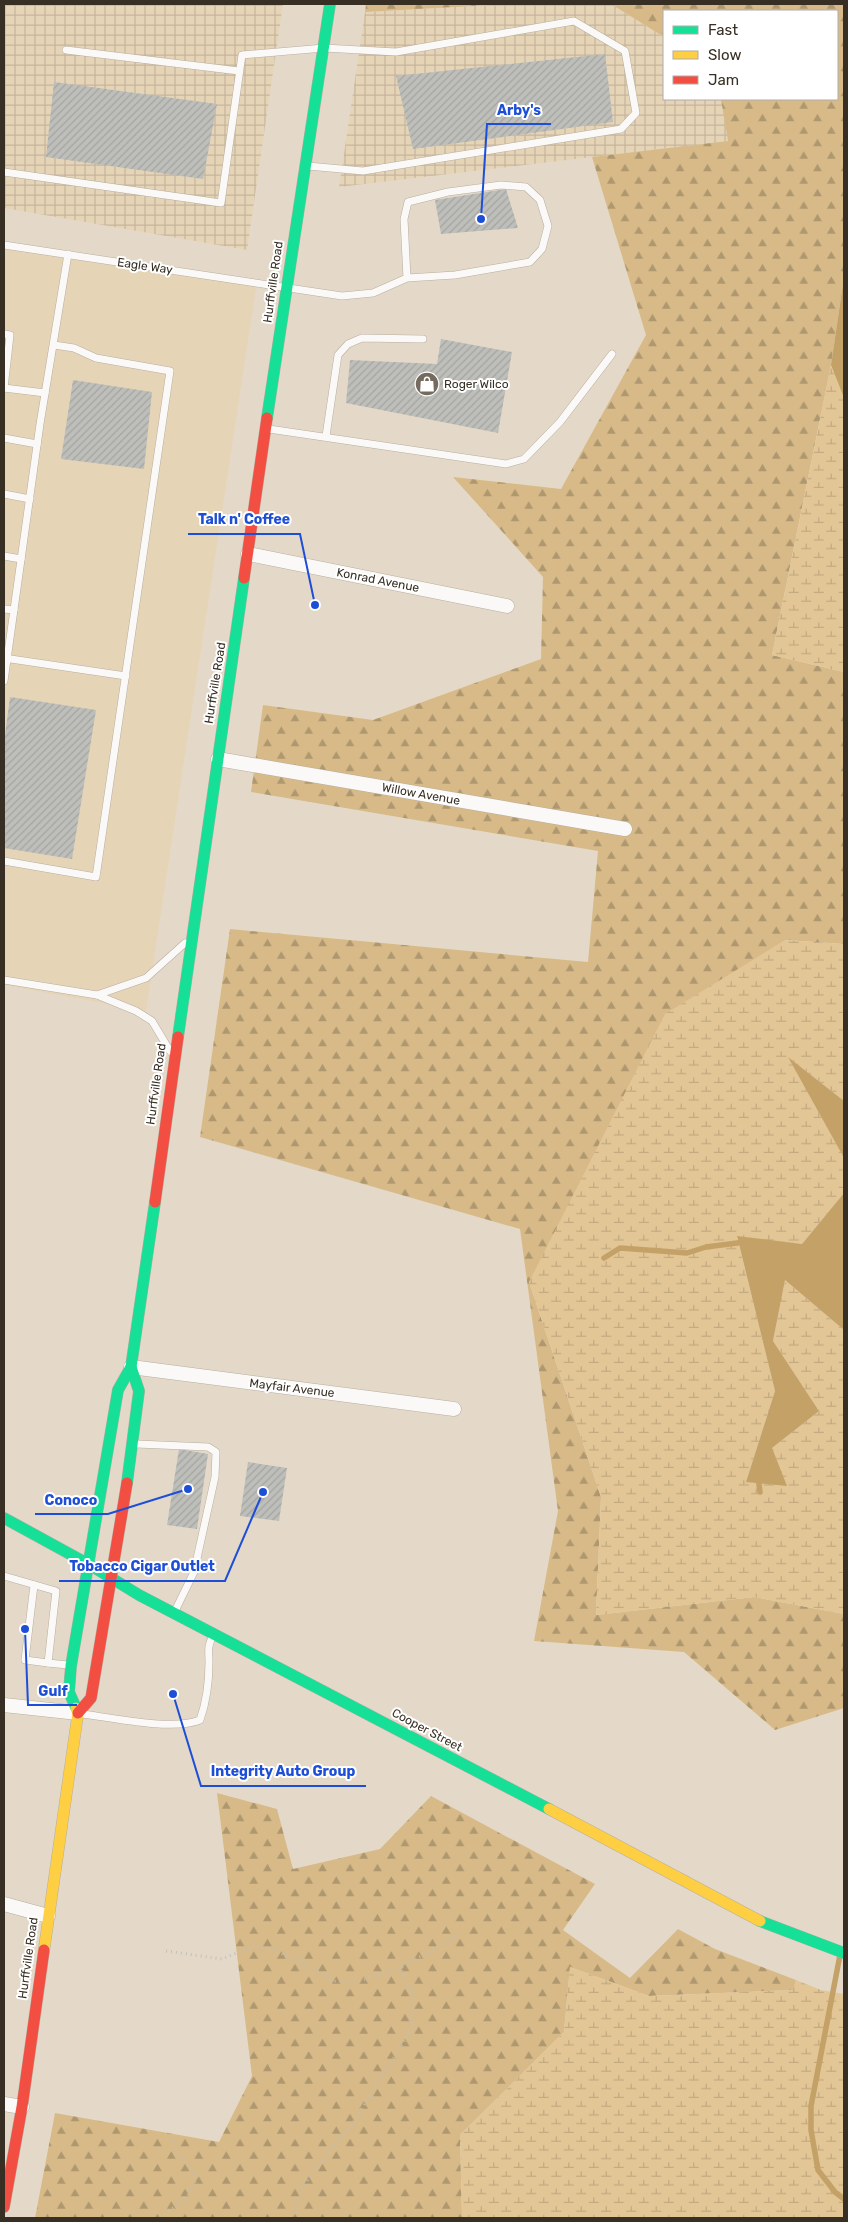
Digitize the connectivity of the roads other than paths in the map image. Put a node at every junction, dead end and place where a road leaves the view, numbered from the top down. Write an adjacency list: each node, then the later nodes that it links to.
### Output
1 (330, 4): 2 (main road, Hurffville Road)
2 (324, 48): 4 (lane); 5 (main road, Hurffville Road); 5 (lane)
3 (66, 50): 4 (lane)
4 (239, 71): 6 (lane)
5 (305, 166): 10 (main road, Hurffville Road)
6 (4, 172)
7 (4, 245): 8 (lane, Eagle Way)
8 (68, 254): 10 (lane, Eagle Way); 13 (lane)
9 (407, 278): 9 (lane); 10 (lane, Eagle Way)
10 (286, 286): 17 (main road, Hurffville Road)
11 (4, 334): 15 (lane)
12 (423, 339): 18 (lane)
13 (54, 345): 16 (lane); 30 (lane)
14 (612, 354): 18 (lane)
15 (4, 388): 16 (lane)
16 (45, 393): 20 (lane)
17 (266, 429): 18 (lane); 23 (main road, Hurffville Road)
18 (326, 436)
19 (4, 438): 20 (lane)
20 (37, 444): 22 (lane)
21 (4, 494): 22 (lane)
22 (30, 498): 25 (lane)
23 (248, 554): 26 (street, Konrad Avenue); 32 (main road, Hurffville Road)
24 (4, 556): 25 (lane)
25 (21, 559): 28 (lane)
26 (507, 606)
27 (4, 609): 28 (lane)
28 (14, 610): 29 (lane)
29 (5, 659): 30 (lane); 31 (lane)
30 (126, 676): 34 (lane)
31 (4, 681)
32 (218, 759): 33 (street, Willow Avenue); 35 (main road, Hurffville Road)
33 (625, 829)
34 (4, 862)
35 (191, 938): 37 (lane); 38 (main road, Hurffville Road)
36 (4, 980): 37 (lane)
37 (97, 996): 38 (lane)
38 (174, 1059): 39 (main road, Hurffville Road)
39 (131, 1367): 40 (street, Mayfair Avenue); 41 (main road, Hurffville Road); 43 (main road, Hurffville Road)
40 (454, 1409)
41 (133, 1444): 45 (main road, Hurffville Road); 47 (lane)
42 (4, 1518): 43 (main road, Cooper Street)
43 (90, 1564): 45 (main road, Cooper Street); 50 (main road, Hurffville Road)
44 (4, 1576): 46 (lane)
45 (112, 1579): 47 (main road, Cooper Street); 52 (main road, Hurffville Road)
46 (34, 1585): 49 (lane); 49 (lane)
47 (174, 1614): 48 (main road, Cooper Street)
48 (214, 1634): 52 (lane); 55 (main road, Cooper Street)
49 (48, 1663): 50 (lane)
50 (71, 1666): 52 (main road, Hurffville Road)
51 (4, 1705): 52 (street)
52 (78, 1713): 54 (main road, Hurffville Road)
53 (4, 1904): 54 (street)
54 (48, 1916): 57 (main road, Hurffville Road)
55 (844, 1953)
56 (4, 2104): 57 (street)
57 (22, 2107): 58 (main road, Hurffville Road)
58 (4, 2207)

